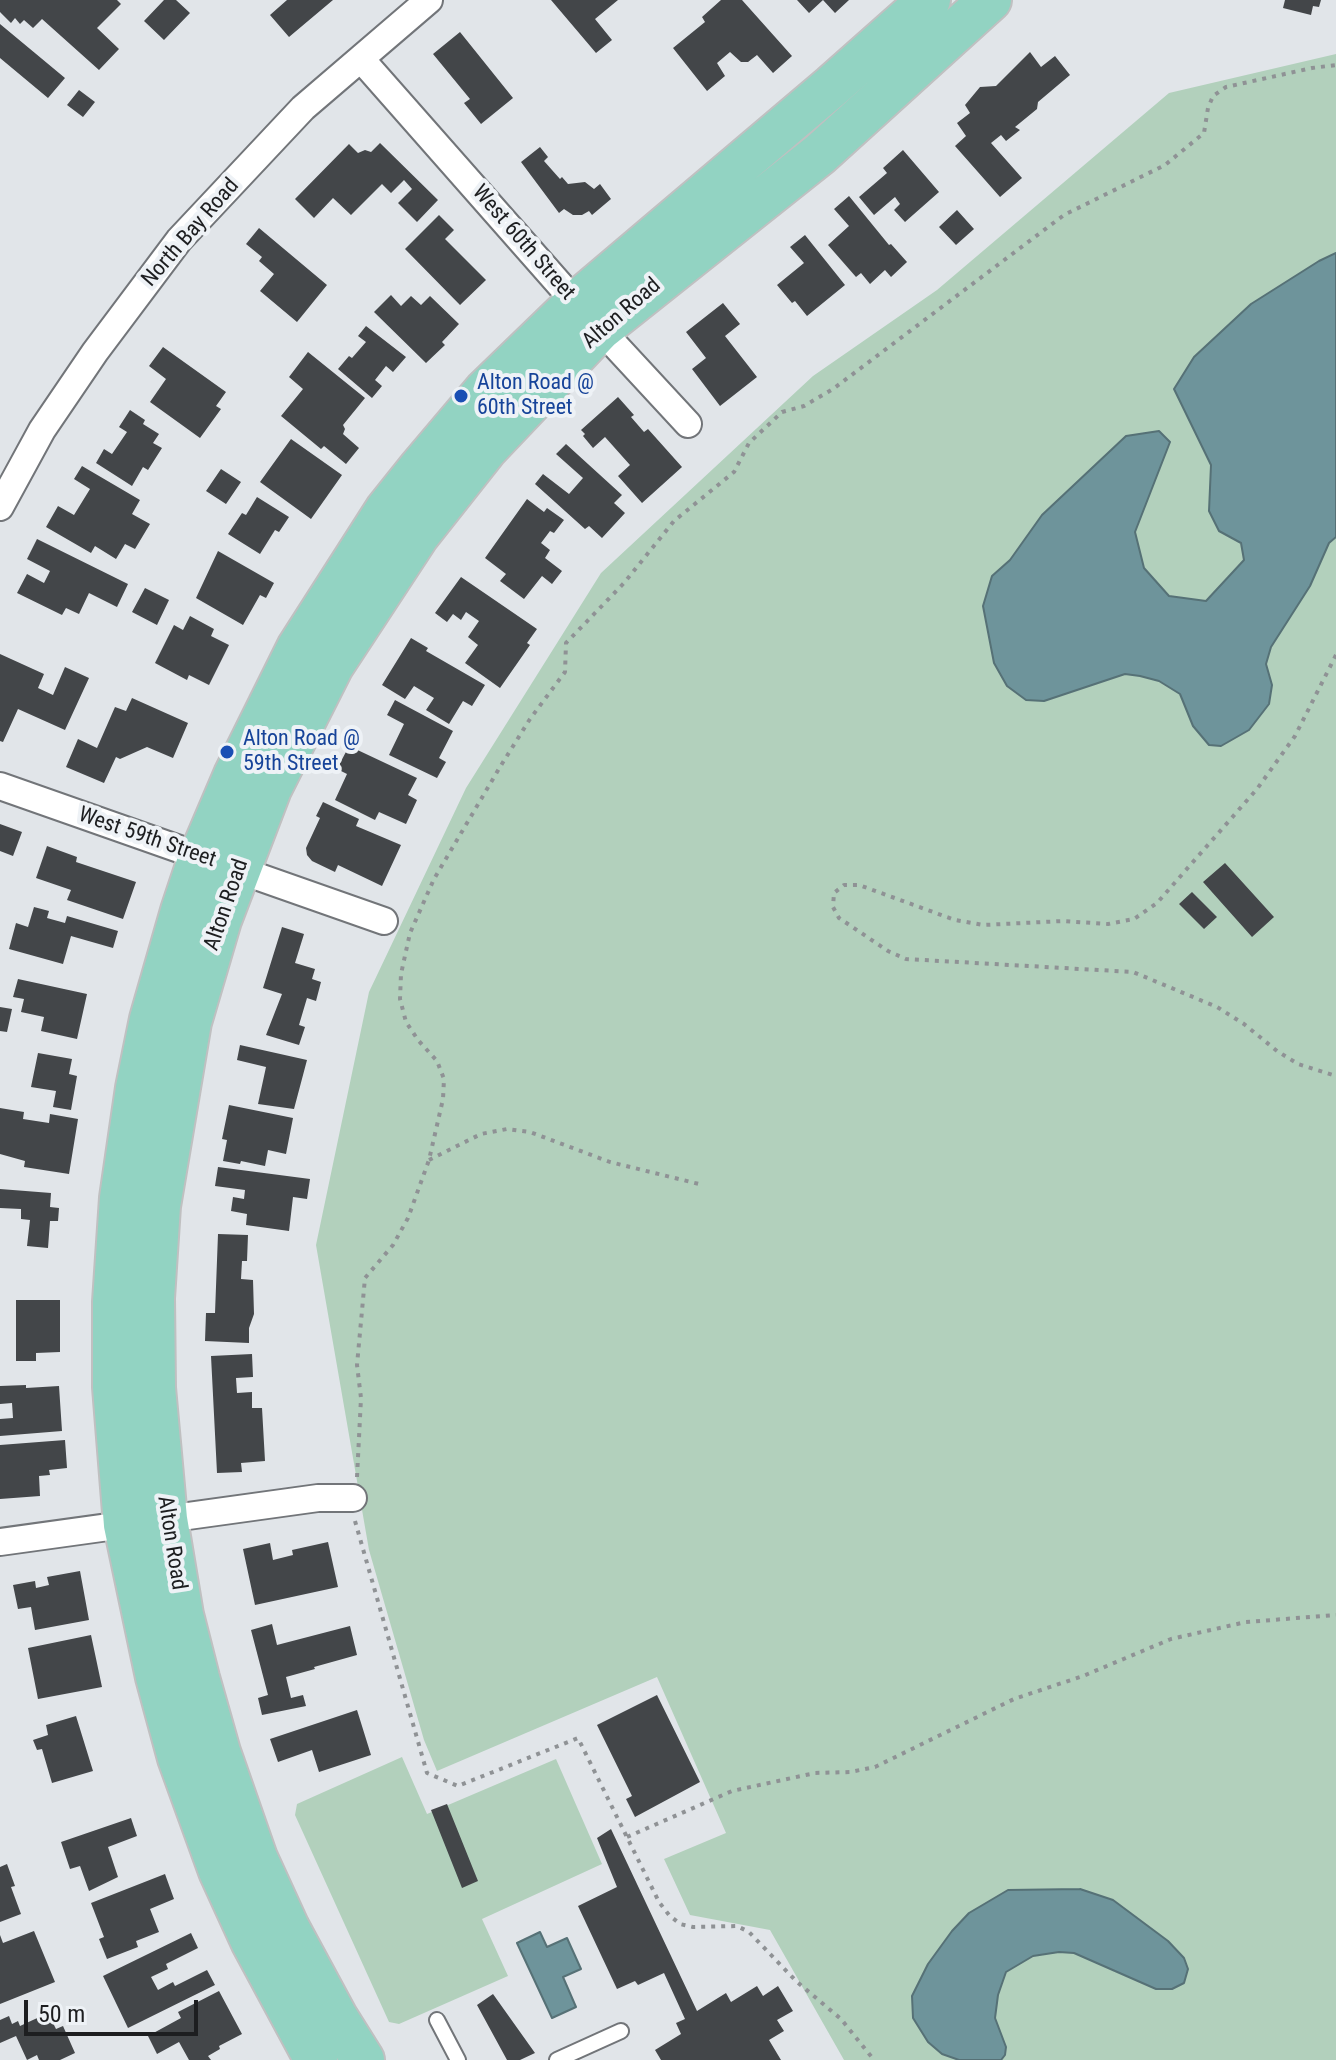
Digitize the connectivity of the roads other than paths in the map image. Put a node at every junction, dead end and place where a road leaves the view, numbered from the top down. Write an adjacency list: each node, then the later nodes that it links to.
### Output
1 (429, 0): 4 (street, North Bay Road)
2 (929, 0): 5 (main road, Alton Road)
3 (990, 0): 5 (main road, Alton Road)
4 (361, 59): 5 (street, West 60th Street); 7 (street, North Bay Road)
5 (588, 316): 6 (street, West 60th Street); 9 (main road, Alton Road)
6 (688, 424)
7 (0, 507)
8 (0, 786): 9 (street, West 59th Street)
9 (219, 863): 10 (street, West 59th Street); 12 (main road, Alton Road); 13 (main road, Alton Road)
10 (384, 921)
11 (353, 1498): 12 (street)
12 (166, 1519): 13 (street); 18 (main road, Alton Road)
13 (125, 1525): 14 (street); 17 (main road, Alton Road)
14 (0, 1542)
15 (437, 2020): 19 (lane)
16 (621, 2031): 20 (lane)
17 (316, 2060)
18 (363, 2060)
19 (458, 2060)
20 (557, 2060)

